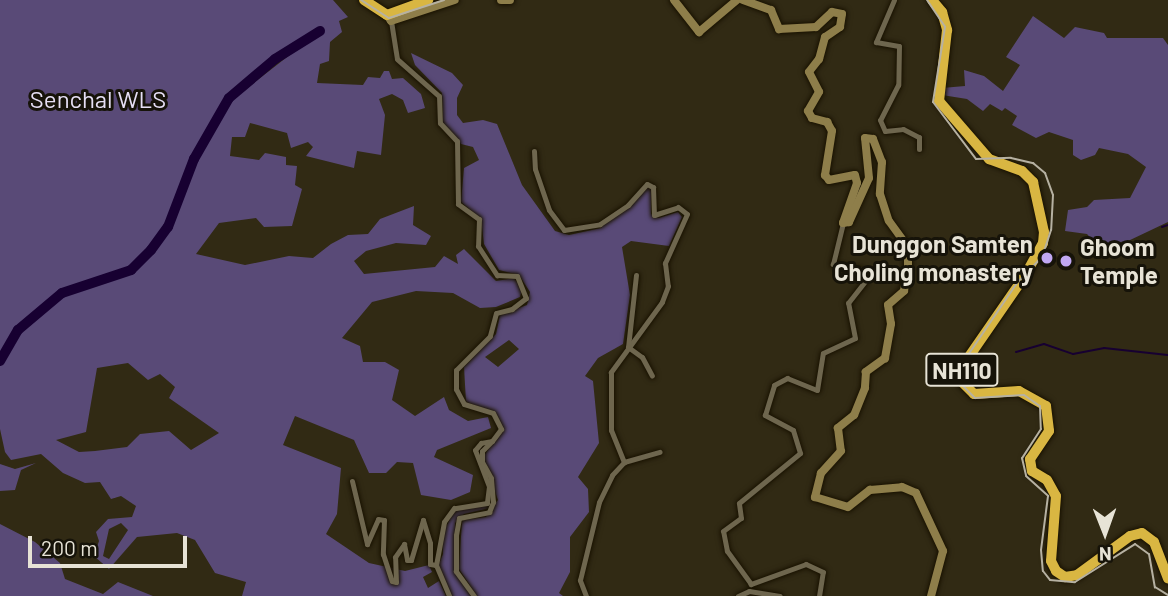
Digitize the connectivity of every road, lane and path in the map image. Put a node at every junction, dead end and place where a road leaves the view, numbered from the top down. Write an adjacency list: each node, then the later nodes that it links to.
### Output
1 (364, 0): 11 (highway)
2 (428, 0): 11 (highway)
3 (455, 0): 11 (main road)
4 (502, 0): 5 (main road)
5 (510, 0)
6 (674, 0): 7 (main road)
7 (737, 0)
8 (743, 0): 14 (main road)
9 (894, 0): 12 (street)
10 (932, 0): 23 (highway, NH110)
11 (389, 18): 18 (street)
12 (919, 149)
13 (534, 151): 16 (street)
14 (843, 223): 29 (street); 30 (main road)
15 (636, 275): 16 (street)
16 (628, 347): 17 (street); 20 (street)
17 (652, 376)
18 (492, 441): 22 (street); 25 (street)
19 (660, 452): 20 (street)
20 (624, 462): 26 (street)
21 (352, 481): 22 (street)
22 (436, 565): 24 (street)
23 (1168, 578)
24 (449, 596)
25 (474, 596)
26 (586, 596)
27 (738, 596): 28 (street)
28 (780, 596)
29 (819, 596)
30 (931, 596)

